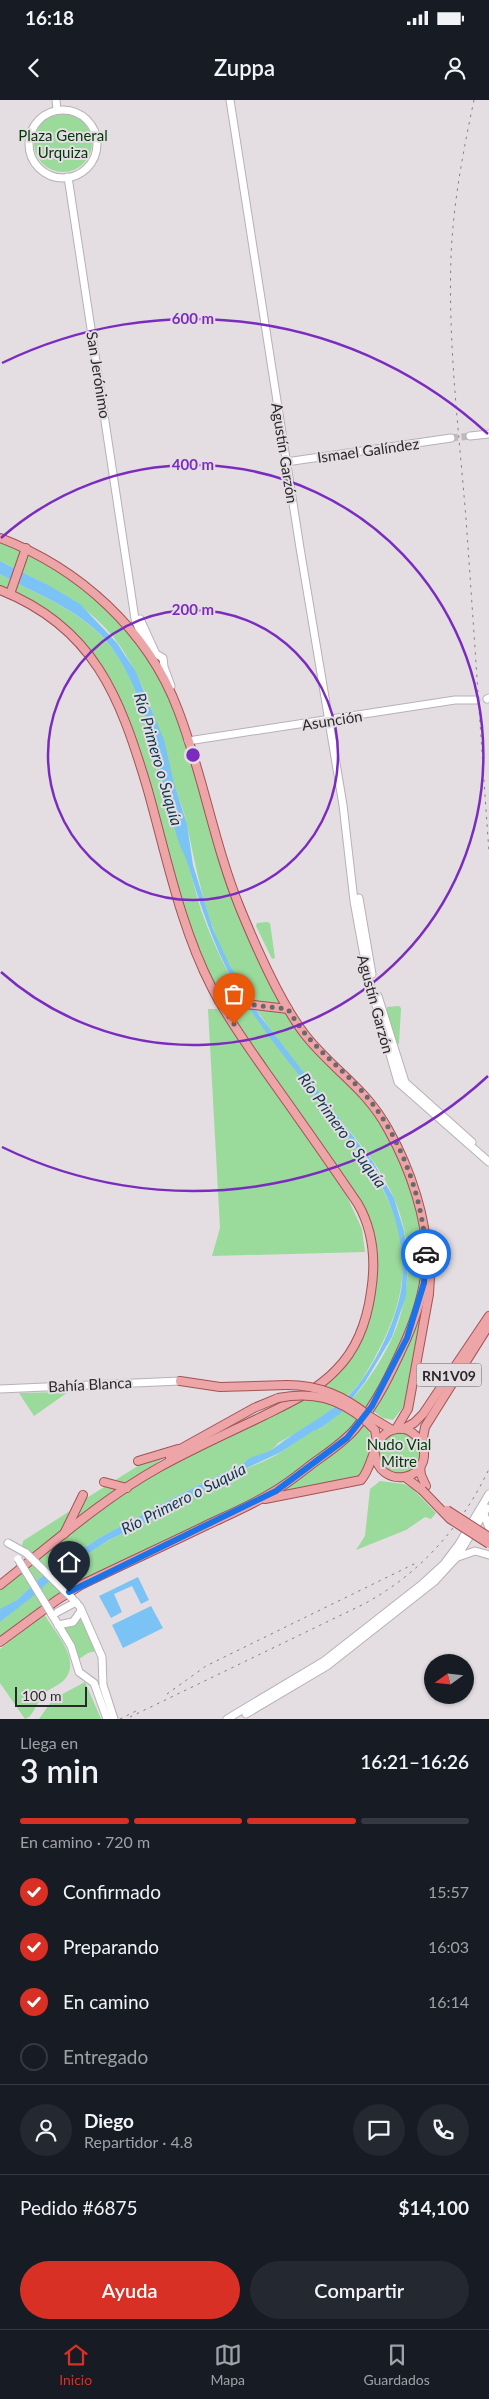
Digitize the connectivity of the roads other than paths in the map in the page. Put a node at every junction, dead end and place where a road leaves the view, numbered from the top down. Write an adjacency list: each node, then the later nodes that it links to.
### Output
1 (56, 100): 3 (main road)
2 (230, 100): 8 (main road, Agustín Garzón)
3 (57, 110): 4 (main road); 4 (main road)
4 (68, 177): 11 (main road, San Jerónimo)
5 (489, 434): 6 (main road)
6 (470, 436)
7 (451, 438): 8 (main road, Ismael Galíndez)
8 (286, 462): 17 (main road, Agustín Garzón)
9 (0, 538): 10 (main road)
10 (25, 551): 13 (main road); 14 (main road)
11 (129, 574): 14 (main road, San Jerónimo); 16 (main road, San Jerónimo)
12 (0, 590): 13 (main road)
13 (10, 594): 20 (main road)
14 (152, 658): 16 (main road)
15 (476, 700): 17 (main road, Asunción)
16 (176, 703): 18 (main road)
17 (328, 720): 18 (main road, Asunción); 19 (main road, Agustín Garzón)
18 (188, 741): 21 (main road)
19 (343, 804): 22 (main road, Agustín Garzón); 23 (main road, Agustín Garzón)
20 (222, 1001): 21 (main road); 37 (main road)
21 (287, 1009): 24 (main road)
22 (489, 1155)
23 (489, 1162)
24 (424, 1232): 30 (main road); 44 (main road)
25 (489, 1316): 30 (main road, RN1V09)
26 (489, 1325): 32 (main road, RN1V09)
27 (180, 1381): 28 (main road, Bahía Blanca); 29 (main road, bridge)
28 (0, 1389)
29 (367, 1418): 30 (main road); 31 (main road); 33 (main road, bridge)
30 (397, 1430): 31 (main road); 32 (main road)
31 (377, 1443): 34 (main road)
32 (422, 1445): 36 (main road)
33 (182, 1448): 35 (main road); 37 (main road)
34 (375, 1454): 38 (main road); 44 (main road)
35 (138, 1461)
36 (420, 1467): 38 (main road); 41 (main road)
37 (157, 1468): 40 (main road)
38 (405, 1477): 41 (main road)
39 (104, 1482): 40 (main road)
40 (127, 1488): 48 (main road)
41 (424, 1488): 49 (main road, bridge); 51 (main road, bridge)
42 (489, 1494): 50 (main road)
43 (83, 1495): 48 (main road)
44 (258, 1500): 60 (main road)
45 (489, 1504): 46 (main road)
46 (484, 1514): 47 (main road); 50 (main road)
47 (489, 1528)
48 (63, 1536): 55 (main road)
49 (489, 1537)
50 (467, 1538): 52 (main road); 54 (main road); 63 (main road)
51 (489, 1544)
52 (477, 1551): 53 (main road); 54 (main road)
53 (489, 1555)
54 (457, 1557): 64 (main road)
55 (0, 1585)
56 (74, 1600): 57 (main road); 58 (main road); 58 (main road, bridge)
57 (81, 1611): 59 (main road); 62 (main road)
58 (51, 1614): 59 (main road)
59 (58, 1625): 61 (main road)
60 (0, 1642)
61 (107, 1719)
62 (114, 1719)
63 (227, 1719)
64 (237, 1719)

